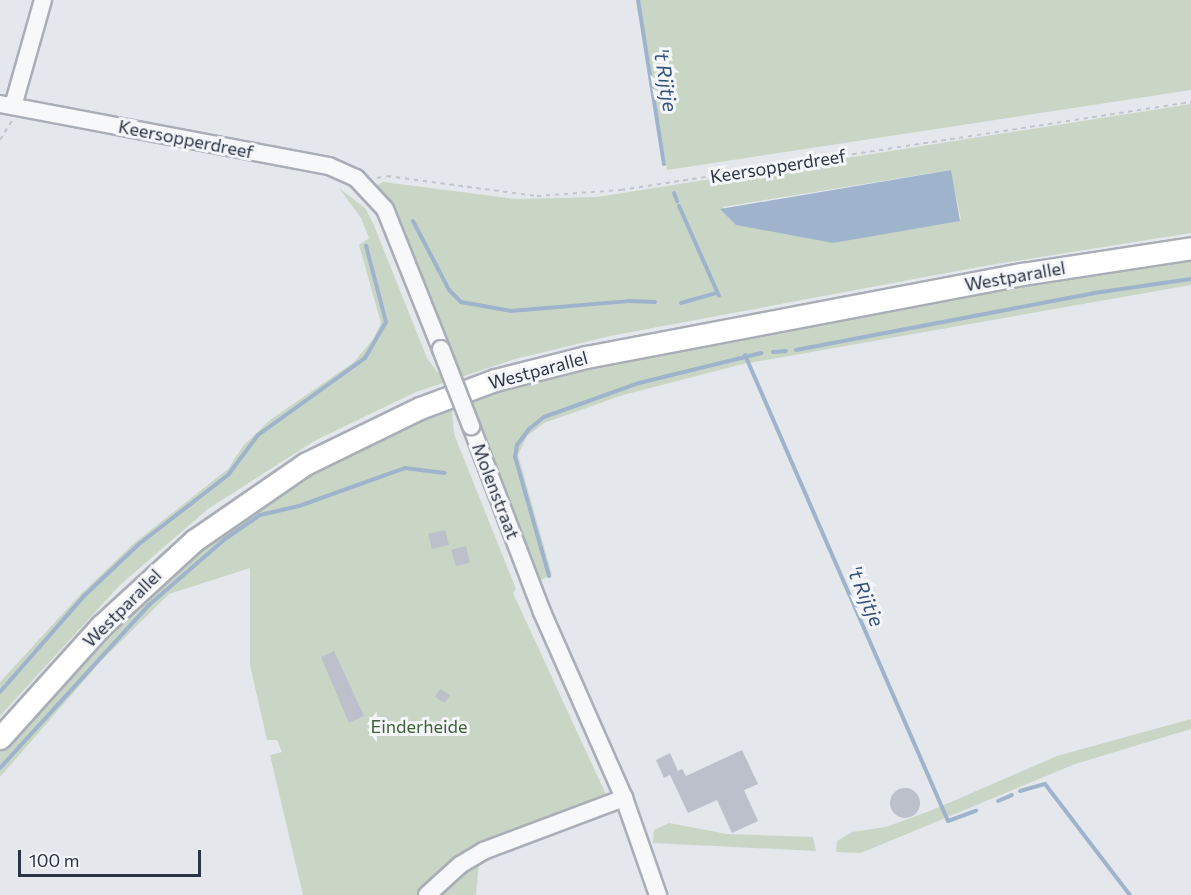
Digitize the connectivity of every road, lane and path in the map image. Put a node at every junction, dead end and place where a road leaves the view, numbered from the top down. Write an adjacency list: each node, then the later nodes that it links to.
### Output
1 (43, 0): 3 (street)
2 (1191, 102): 5 (path, Keersopperdreef)
3 (9, 110): 4 (path); 5 (street, Keersopperdreef)
4 (0, 140)
5 (367, 186): 10 (street, Molenstraat, bridge)
6 (1191, 237): 8 (main road, Westparallel)
7 (1191, 248): 9 (main road, Westparallel)
8 (0, 721)
9 (0, 738)
10 (624, 798): 11 (street); 12 (street, Molenstraat)
11 (427, 895)
12 (658, 895)

